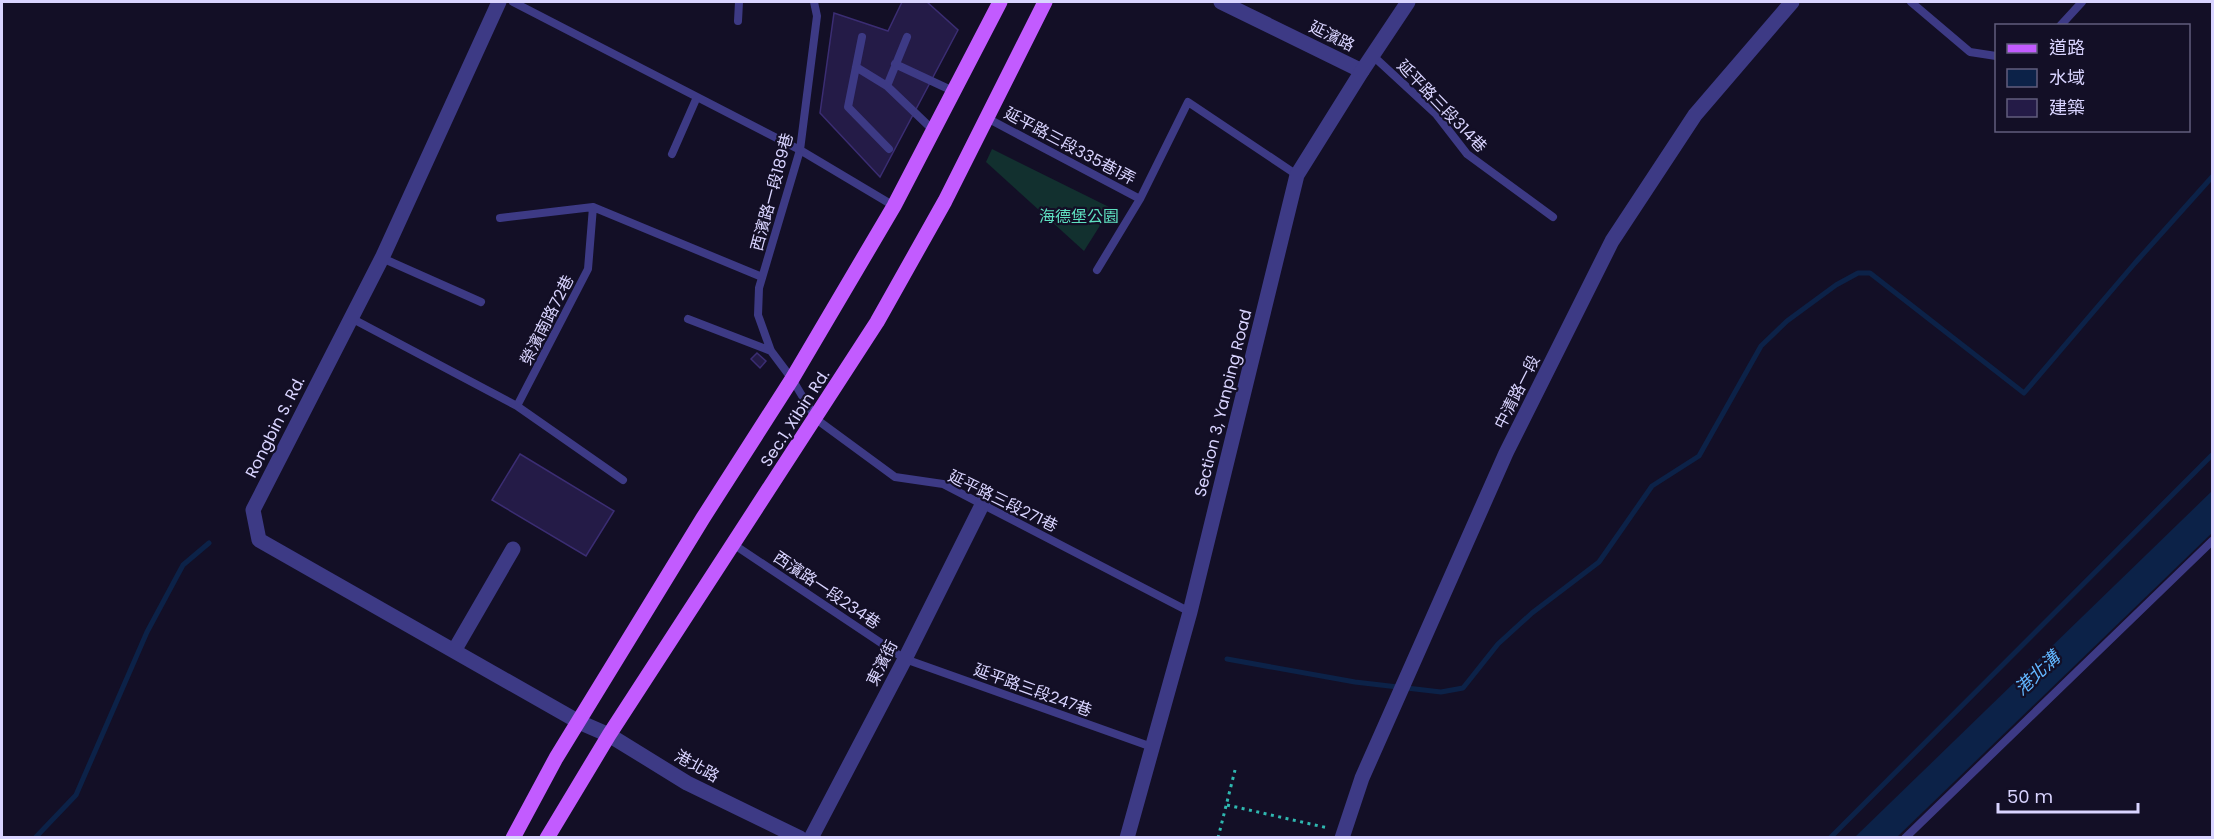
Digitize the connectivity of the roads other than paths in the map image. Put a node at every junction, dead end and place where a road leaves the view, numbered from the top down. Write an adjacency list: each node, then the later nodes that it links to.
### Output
1 (499, 2): 35 (street, Rongbin S. Rd.)
2 (513, 2): 23 (lane)
3 (739, 2): 12 (lane)
4 (814, 2): 27 (lane, 西濱路一段189巷)
5 (1000, 2): 22 (main road, Sec.1, Xibin Rd.)
6 (1045, 2): 24 (main road, Sec.1, Xibin Rd.)
7 (1221, 2): 20 (street, 延濱路)
8 (1408, 2): 16 (street, Section 3, Yanping Road)
9 (1792, 2): 56 (street, 中清路一段)
10 (1911, 2): 17 (lane)
11 (2082, 2): 13 (lane)
12 (738, 21)
13 (2062, 24)
14 (862, 37): 19 (lane)
15 (907, 37): 18 (lane)
16 (1372, 54): 20 (street, Section 3, Yanping Road); 33 (lane, 延平路三段314巷)
17 (1995, 56)
18 (895, 64): 21 (lane); 22 (lane)
19 (856, 67): 21 (lane); 26 (lane)
20 (1362, 70): 29 (street, Section 3, Yanping Road)
21 (887, 86): 25 (lane)
22 (953, 92): 25 (main road, Sec.1, Xibin Rd.)
23 (697, 97): 27 (lane); 28 (lane)
24 (987, 118): 30 (lane, 延平路三段335巷1弄); 44 (main road, Sec.1, Xibin Rd.)
25 (933, 130): 31 (main road, Sec.1, Xibin Rd.)
26 (889, 149)
27 (800, 150): 31 (lane); 37 (lane, 西濱路一段189巷)
28 (672, 154)
29 (1297, 175): 30 (lane, 延平路三段335巷1弄); 50 (street, Section 3, Yanping Road)
30 (1140, 199): 36 (lane, 延平路三段335巷1弄)
31 (894, 206): 42 (main road, Sec.1, Xibin Rd.)
32 (593, 207): 34 (lane); 37 (lane); 43 (lane, 榮濱南路72巷)
33 (1553, 217)
34 (500, 218)
35 (382, 258): 38 (lane); 39 (street, Rongbin S. Rd.)
36 (1097, 270)
37 (762, 277): 41 (lane, 西濱路一段189巷)
38 (481, 302)
39 (351, 318): 43 (lane); 51 (street, Rongbin S. Rd.)
40 (688, 319): 41 (lane)
41 (771, 351): 42 (lane, 西濱路一段189巷)
42 (792, 380): 44 (lane, 延平路三段271巷); 53 (main road, Sec.1, Xibin Rd.)
43 (517, 406): 45 (lane)
44 (816, 419): 46 (lane, 延平路三段271巷); 48 (main road, Sec.1, Xibin Rd.)
45 (622, 480)
46 (983, 503): 50 (lane, 延平路三段271巷); 52 (street, 東濱街)
47 (2212, 541): 62 (lane)
48 (733, 544): 52 (lane, 西濱路一段234巷); 54 (main road, Sec.1, Xibin Rd.)
49 (513, 549): 51 (street)
50 (1190, 612): 55 (street, Section 3, Yanping Road)
51 (454, 651): 53 (street, Rongbin S. Rd.)
52 (905, 659): 55 (lane, 延平路三段247巷); 60 (street, 東濱街)
53 (579, 722): 54 (street, 港北路); 57 (main road, Sec.1, Xibin Rd.)
54 (609, 735): 58 (main road, Sec.1, Xibin Rd.); 59 (street, 港北路)
55 (1153, 747): 61 (street, Section 3, Yanping Road)
56 (1343, 835)
57 (513, 837)
58 (547, 837)
59 (800, 837)
60 (811, 837)
61 (1127, 837)
62 (1905, 837)

